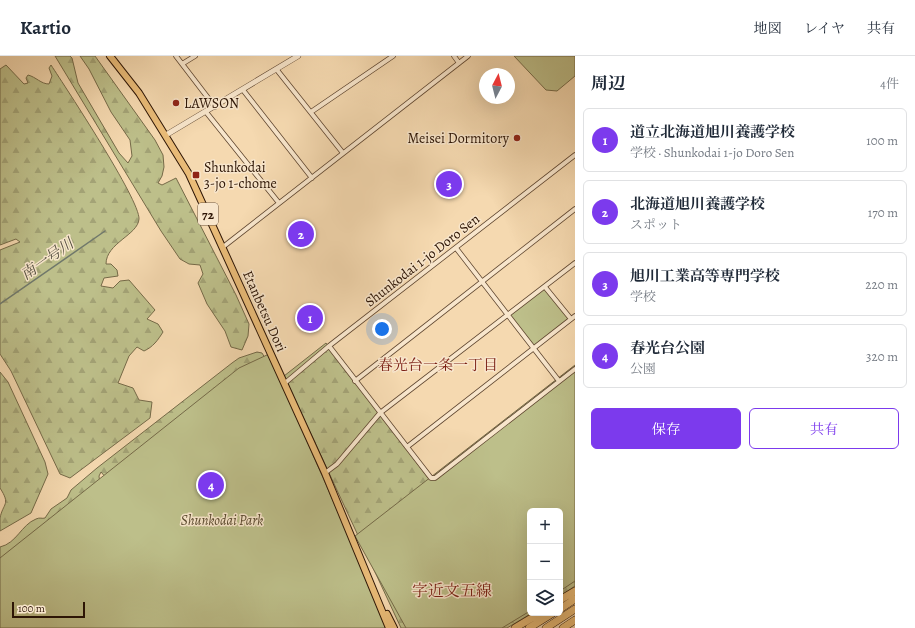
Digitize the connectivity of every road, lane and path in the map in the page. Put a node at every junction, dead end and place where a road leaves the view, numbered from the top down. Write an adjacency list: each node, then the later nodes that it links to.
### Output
1 (110, 56): 15 (main road, Etanbetsu Dori / 72)
2 (176, 56): 9 (street)
3 (195, 56): 9 (street)
4 (298, 56): 10 (street)
5 (393, 56): 14 (street)
6 (454, 56): 8 (street)
7 (468, 56): 8 (street)
8 (459, 63): 16 (street)
9 (182, 64): 12 (street)
10 (277, 70): 11 (street); 14 (street)
11 (243, 90): 12 (street); 18 (street)
12 (215, 107): 13 (street)
13 (206, 112): 15 (street); 19 (street)
14 (311, 112): 16 (street)
15 (166, 135): 21 (main road, Etanbetsu Dori / 72)
16 (343, 154): 18 (street)
17 (575, 155): 22 (street, Shunkodai 1-jo Doro Sen)
18 (312, 178): 19 (street)
19 (279, 203): 21 (street)
20 (575, 209): 24 (street)
21 (223, 247): 33 (main road, Etanbetsu Dori / 72)
22 (456, 248): 24 (street); 28 (street, Shunkodai 1-jo Doro Sen)
23 (575, 263): 25 (street)
24 (482, 281): 26 (street); 31 (street)
25 (545, 287): 26 (street); 27 (street)
26 (508, 316): 29 (street); 34 (street)
27 (573, 317): 29 (street)
28 (329, 346): 31 (street); 33 (street, Shunkodai 1-jo Doro Sen)
29 (534, 348): 32 (street); 35 (street)
30 (575, 369): 32 (street)
31 (355, 381): 34 (street)
32 (559, 381): 35 (street)
33 (285, 383): 36 (main road, Etanbetsu Dori / 72)
34 (380, 413): 35 (street); 36 (street)
35 (407, 447)
36 (325, 473): 37 (main road, Etanbetsu Dori / 72)
37 (374, 589): 46 (main road, Etanbetsu Dori / 72); 47 (main road, Etanbetsu Dori / 72)
38 (575, 591): 39 (highway)
39 (563, 598)
40 (575, 599): 41 (highway)
41 (563, 607)
42 (575, 609): 50 (highway)
43 (535, 616): 48 (highway)
44 (548, 616): 49 (highway)
45 (575, 620): 51 (highway)
46 (389, 628)
47 (394, 628)
48 (515, 628)
49 (530, 628)
50 (546, 628)
51 (563, 628)

